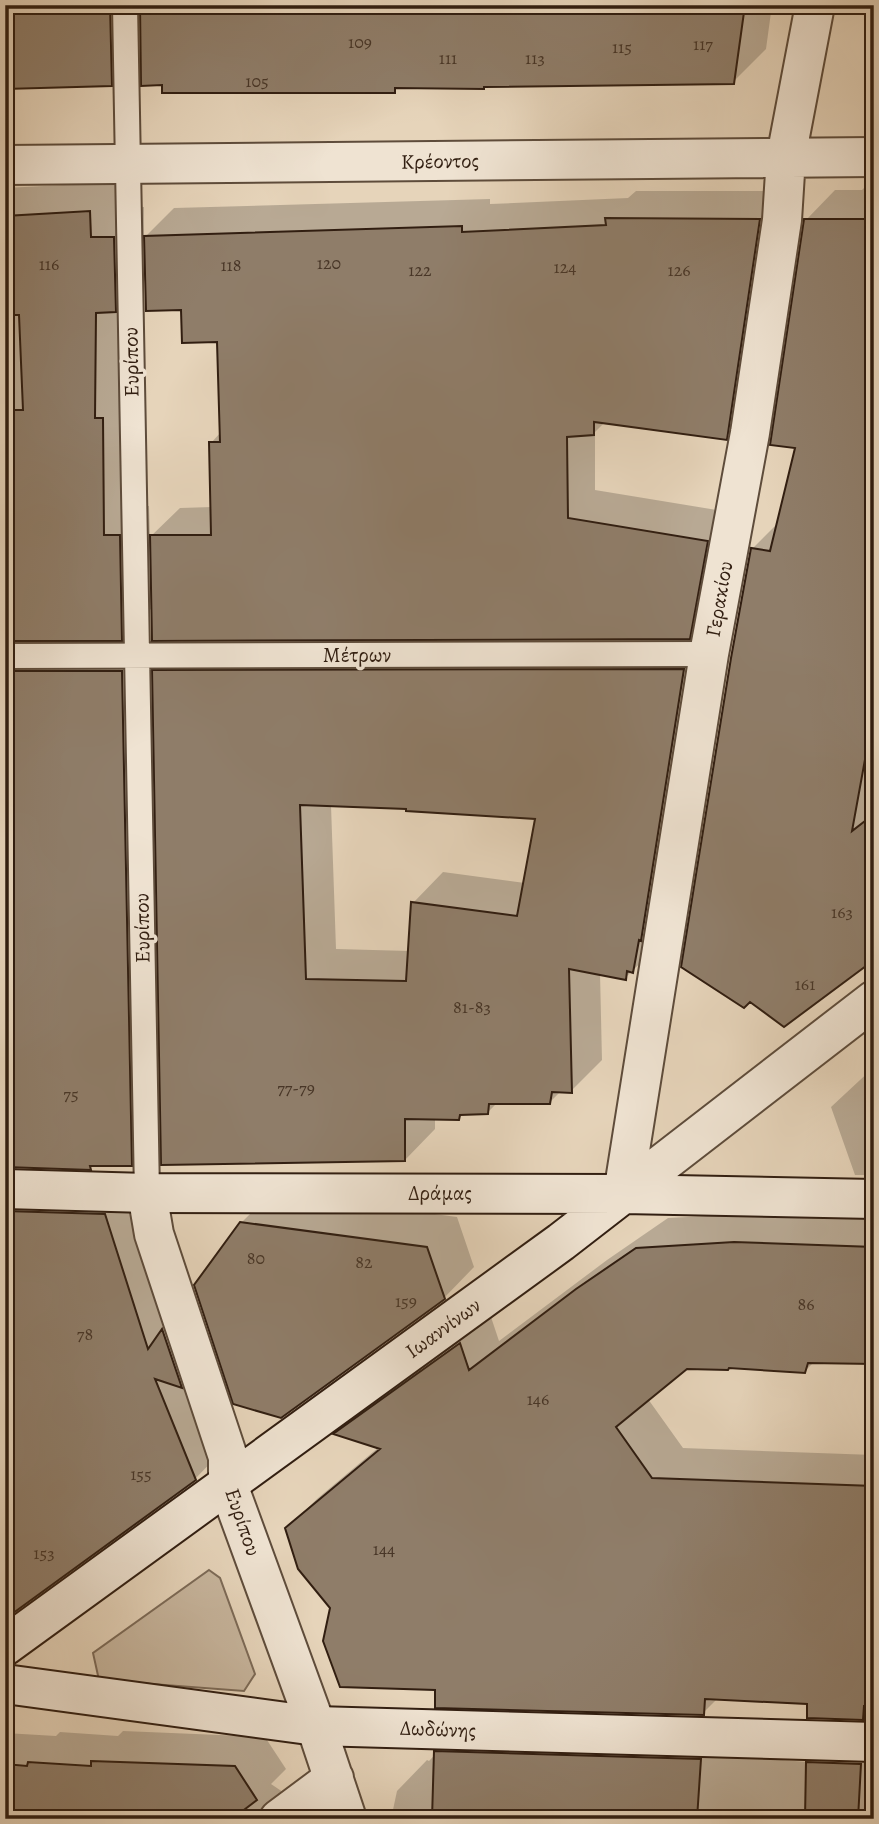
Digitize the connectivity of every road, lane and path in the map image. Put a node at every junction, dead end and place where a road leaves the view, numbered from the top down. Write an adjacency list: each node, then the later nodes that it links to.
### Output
1 (125, 5): 5 (lane, Ευρίπου)
2 (815, 5): 3 (street, Γερακίου)
3 (786, 157): 4 (street, Κρέοντος); 5 (street, Κρέοντος); 7 (street, Γερακίου)
4 (874, 157)
5 (128, 163): 6 (street, Κρέοντος); 9 (lane, Ευρίπου)
6 (5, 165)
7 (709, 654): 9 (lane, Μέτρων); 13 (street, Γερακίου)
8 (5, 656): 9 (lane, Μέτρων)
9 (137, 656): 12 (lane, Ευρίπου)
10 (874, 1000): 13 (street, Ιωαννίνων)
11 (5, 1189): 12 (street, Δράμας)
12 (147, 1193): 13 (street, Δράμας); 15 (street, Ευρίπου)
13 (623, 1194): 14 (street, Δράμας); 15 (street, Ιωαννίνων)
14 (874, 1199)
15 (228, 1485): 16 (street, Ιωαννίνων); 18 (street, Ευρίπου)
16 (5, 1646)
17 (5, 1684): 18 (street, Δωδώνης)
18 (316, 1726): 19 (street, Δωδώνης); 20 (street, Ευρίπου)
19 (874, 1742)
20 (334, 1778): 21 (street); 22 (street, Ευρίπου)
21 (279, 1819)
22 (347, 1819)

